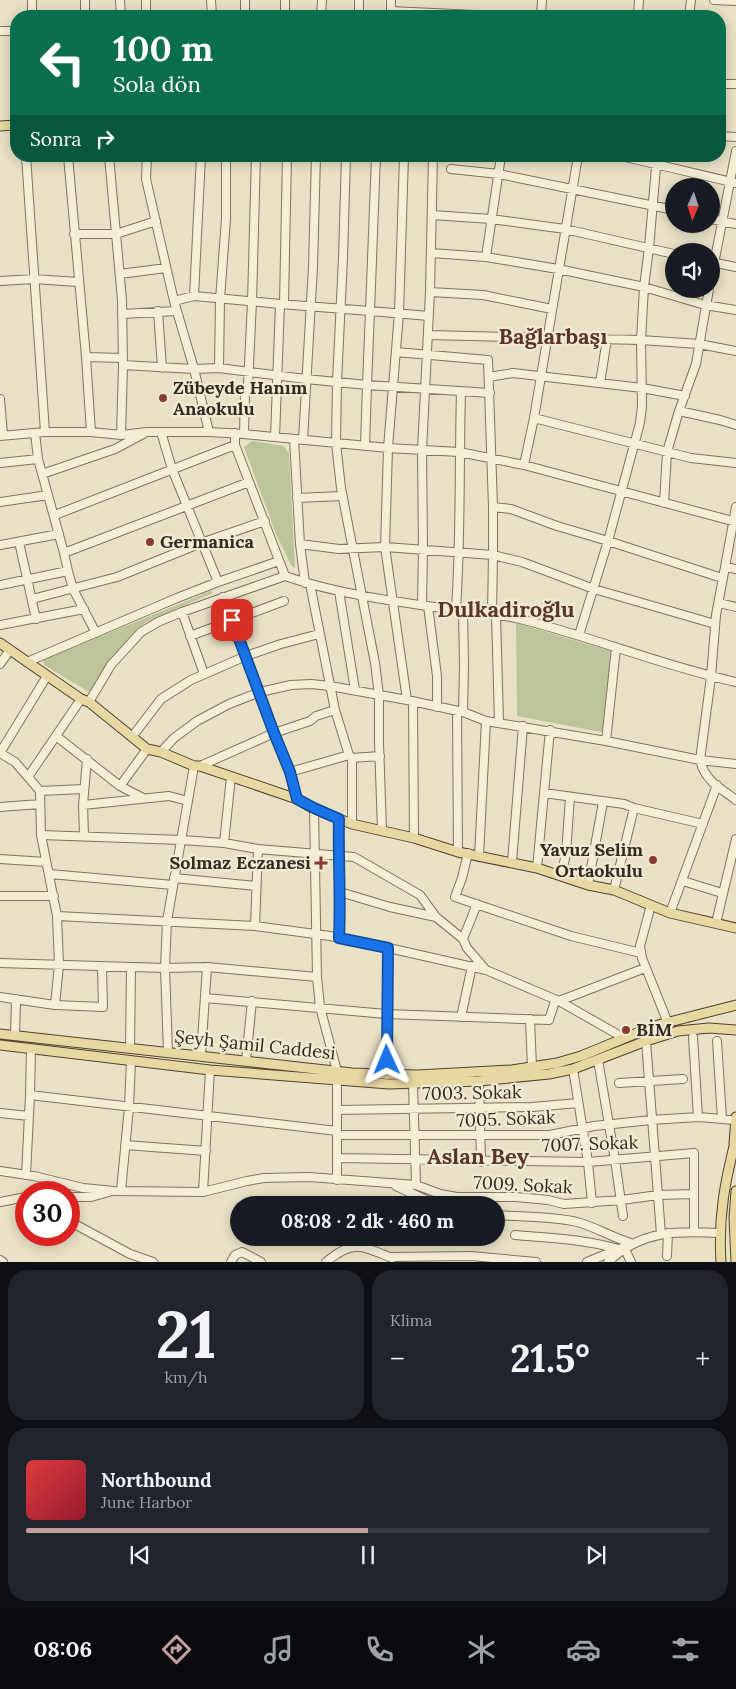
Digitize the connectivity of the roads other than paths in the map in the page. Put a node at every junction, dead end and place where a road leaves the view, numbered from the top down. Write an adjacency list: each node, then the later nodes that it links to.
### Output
1 (714, 0): 2 (street)
2 (736, 2)
3 (736, 151): 23 (street)
4 (26, 162): 46 (street)
5 (68, 162): 34 (street)
6 (110, 162): 35 (street)
7 (147, 162): 29 (street)
8 (200, 162): 51 (street)
9 (226, 162): 53 (street)
10 (256, 162): 55 (street)
11 (287, 162): 56 (street)
12 (316, 162): 58 (street)
13 (346, 162): 59 (street)
14 (376, 162): 64 (street)
15 (404, 162): 65 (street)
16 (433, 162): 27 (street)
17 (500, 162): 22 (street)
18 (577, 162): 24 (street)
19 (656, 162): 25 (street)
20 (663, 162): 23 (street)
21 (451, 169): 22 (street)
22 (499, 174): 24 (street); 28 (street)
23 (732, 183): 31 (street)
24 (571, 189): 25 (street); 33 (street)
25 (653, 206): 26 (street); 37 (street)
26 (665, 208)
27 (432, 215): 28 (street); 39 (street)
28 (491, 219): 33 (street); 40 (street)
29 (156, 221): 35 (street); 43 (street)
30 (720, 221): 31 (street)
31 (723, 222): 32 (street); 36 (street)
32 (736, 224)
33 (565, 230): 37 (street); 44 (street)
34 (74, 234): 35 (street); 48 (street)
35 (116, 234): 45 (street)
36 (718, 243)
37 (649, 248): 38 (street); 49 (street)
38 (665, 252)
39 (431, 253): 40 (street); 50 (street)
40 (486, 257): 44 (street)
41 (720, 264): 42 (street)
42 (736, 267)
43 (166, 268): 45 (street); 54 (street)
44 (558, 269): 49 (street); 60 (street)
45 (120, 274): 66 (street)
46 (34, 279): 47 (street); 48 (street); 99 (street)
47 (0, 281)
48 (78, 282): 76 (street)
49 (644, 287): 57 (street); 71 (street)
50 (430, 292): 60 (street); 67 (street)
51 (194, 296): 53 (street); 54 (street)
52 (707, 298): 57 (street)
53 (220, 299): 55 (street); 79 (street)
54 (174, 301): 63 (street)
55 (252, 302): 56 (street); 81 (street)
56 (282, 304): 58 (street); 82 (street)
57 (705, 305): 61 (street); 72 (street)
58 (311, 306): 59 (street); 85 (street)
59 (341, 308): 64 (street); 86 (street)
60 (552, 309): 69 (street)
61 (736, 310)
62 (158, 311): 63 (street); 66 (street); 78 (street)
63 (176, 311): 80 (street)
64 (370, 311): 65 (street); 88 (street)
65 (399, 313): 67 (street); 74 (street)
66 (122, 314): 77 (street)
67 (429, 316): 68 (street)
68 (428, 335): 69 (street); 75 (street)
69 (548, 337): 70 (street); 83 (street)
70 (607, 339): 71 (street); 87 (street)
71 (641, 340): 72 (street); 90 (street)
72 (699, 344): 73 (street); 94 (street)
73 (736, 351)
74 (396, 352): 75 (street); 89 (street)
75 (427, 355): 84 (street); 91 (street)
76 (86, 357): 77 (street); 100 (street)
77 (123, 362): 78 (street); 107 (street)
78 (162, 368): 80 (street)
79 (218, 368): 80 (street); 81 (street)
80 (194, 369): 103 (street)
81 (248, 371): 82 (street); 106 (street)
82 (276, 376): 85 (street); 109 (street)
83 (542, 376): 84 (street); 87 (street); 97 (street)
84 (489, 377): 93 (street)
85 (306, 379): 86 (street); 111 (street)
86 (336, 382): 88 (street); 112 (street)
87 (600, 383): 90 (street)
88 (367, 385): 89 (street); 115 (street)
89 (393, 387): 91 (street); 116 (street)
90 (642, 388): 94 (street); 113 (street)
91 (425, 390): 92 (street); 117 (street)
92 (461, 391): 93 (street); 118 (street)
93 (490, 393): 120 (street)
94 (685, 396): 96 (street)
95 (0, 399): 108 (street)
96 (678, 411): 98 (street); 119 (street)
97 (534, 418): 113 (street); 124 (street)
98 (736, 426)
99 (45, 432): 100 (street); 104 (street)
100 (90, 432): 107 (street)
101 (147, 432): 102 (street); 107 (street); 126 (street)
102 (161, 432): 103 (street); 125 (street)
103 (209, 432): 105 (street)
104 (35, 433): 108 (street); 121 (street)
105 (235, 433): 106 (street); 114 (street)
106 (244, 434): 109 (street)
107 (121, 435)
108 (1, 436)
109 (275, 437): 110 (street)
110 (294, 439): 111 (street); 131 (street)
111 (303, 440): 112 (street)
112 (336, 443): 115 (street); 130 (street)
113 (635, 443): 119 (street); 128 (street)
114 (235, 444): 125 (street); 127 (street)
115 (365, 446): 116 (street)
116 (388, 448): 117 (street); 146 (street)
117 (422, 450): 118 (street); 147 (street)
118 (459, 452): 120 (street); 150 (street)
119 (667, 452): 123 (street); 133 (street)
120 (490, 458): 124 (street); 135 (street)
121 (38, 459): 122 (street); 126 (street)
122 (0, 463)
123 (736, 463)
124 (524, 465): 128 (street)
125 (172, 469): 134 (street); 137 (street)
126 (42, 474): 129 (street)
127 (250, 482): 134 (street); 138 (street)
128 (622, 491): 133 (street); 141 (street)
129 (48, 495): 132 (street); 137 (street)
130 (342, 496): 131 (street); 148 (street)
131 (297, 498): 144 (street)
132 (0, 502)
133 (664, 503): 139 (street)
134 (188, 506): 143 (street); 149 (street)
135 (493, 507): 141 (street); 151 (street)
136 (736, 507): 139 (street)
137 (54, 515): 140 (street)
138 (265, 521): 143 (street); 152 (street)
139 (735, 521): 153 (street)
140 (59, 534): 142 (street); 149 (street)
141 (608, 541): 157 (street); 163 (street)
142 (19, 542): 145 (street); 158 (street)
143 (202, 543): 159 (street); 162 (street)
144 (300, 544): 148 (street); 160 (street)
145 (0, 545)
146 (386, 548): 147 (street); 148 (street); 169 (street)
147 (423, 549): 150 (street); 171 (street)
148 (352, 550): 165 (street)
149 (64, 553): 155 (street)
150 (460, 553): 151 (street); 174 (street)
151 (493, 556): 163 (street); 176 (street)
152 (279, 561): 156 (street); 159 (street)
153 (725, 567): 154 (street); 157 (street)
154 (736, 569)
155 (68, 571): 158 (street); 162 (street)
156 (285, 576): 160 (street); 166 (street)
157 (722, 578): 170 (street)
158 (28, 580): 161 (street); 167 (street)
159 (218, 582): 181 (street)
160 (307, 584): 164 (street); 182 (street)
161 (0, 585)
162 (73, 589): 167 (street); 173 (street)
163 (594, 589): 179 (street); 183 (street)
164 (339, 591): 165 (street); 196 (street)
165 (361, 596): 169 (street); 198 (street)
166 (223, 597): 175 (street); 178 (street)
167 (32, 599): 177 (street)
168 (284, 601): 178 (street)
169 (392, 601): 171 (street); 199 (street)
170 (719, 603): 172 (street); 179 (street)
171 (425, 605): 174 (street); 201 (street)
172 (736, 607)
173 (84, 609): 177 (street); 181 (street)
174 (459, 610): 176 (street); 203 (street)
175 (182, 612): 184 (street); 200 (street)
176 (494, 614): 183 (street); 205 (street)
177 (36, 619): 180 (street)
178 (232, 620): 184 (street); 188 (street)
179 (715, 624): 193 (street)
180 (0, 625)
181 (96, 633): 189 (street)
182 (319, 634): 188 (street); 195 (street)
183 (579, 635): 186 (street)
184 (190, 636): 191 (street)
185 (0, 643): 187 (main road)
186 (616, 648): 193 (street); 211 (street)
187 (10, 650): 189 (main road); 190 (street)
188 (246, 656): 191 (street); 197 (street)
189 (27, 662): 192 (main road)
190 (0, 664)
191 (204, 674): 210 (street)
192 (47, 676): 200 (main road); 214 (street)
193 (711, 677): 194 (street); 218 (street)
194 (736, 682)
195 (330, 686): 196 (street); 197 (street); 202 (street)
196 (355, 690): 198 (street)
197 (260, 692): 208 (street); 213 (street)
198 (379, 695): 199 (street); 216 (street)
199 (410, 700): 201 (street); 246 (street)
200 (85, 701): 209 (street); 210 (main road)
201 (437, 707): 203 (street)
202 (335, 710): 208 (street); 215 (street)
203 (460, 712): 204 (street); 251 (street)
204 (486, 721): 205 (street); 254 (street)
205 (499, 722): 206 (street)
206 (522, 726): 207 (street); 257 (street)
207 (550, 730): 211 (street); 228 (street)
208 (274, 733): 220 (street); 221 (street)
209 (56, 736): 217 (street); 222 (street)
210 (132, 737): 212 (main road)
211 (606, 740): 218 (street)
212 (147, 749): 213 (main road); 225 (street)
213 (161, 752): 220 (main road)
214 (0, 753): 222 (street)
215 (350, 756): 216 (street); 221 (street); 241 (street)
216 (380, 756): 243 (street)
217 (87, 759): 225 (street); 226 (street)
218 (700, 760): 219 (street); 224 (street)
219 (736, 764)
220 (197, 766): 223 (main road); 233 (street)
221 (290, 772): 231 (street)
222 (28, 777): 227 (street)
223 (231, 777): 231 (main road); 249 (street)
224 (717, 785): 232 (street); 242 (street)
225 (120, 786): 230 (street)
226 (84, 789): 227 (street); 236 (street)
227 (40, 791): 235 (street)
228 (544, 793): 229 (street); 258 (street)
229 (570, 797): 234 (street); 260 (street)
230 (143, 798): 233 (street); 236 (street)
231 (297, 799): 238 (main road)
232 (736, 800)
233 (188, 801): 248 (street)
234 (603, 802): 239 (street); 263 (street)
235 (40, 804): 237 (street); 244 (street)
236 (83, 805): 245 (street)
237 (0, 807)
238 (314, 808): 240 (main road); 252 (street)
239 (634, 808): 242 (street); 265 (street)
240 (339, 819): 241 (main road); 253 (street)
241 (352, 824): 243 (main road)
242 (703, 824): 261 (street)
243 (382, 830): 246 (main road)
244 (41, 835): 245 (street); 256 (street)
245 (84, 836): 248 (street)
246 (414, 838): 251 (main road)
247 (736, 839): 267 (street)
248 (182, 840): 249 (street); 262 (street)
249 (224, 843): 250 (street)
250 (258, 849): 252 (street); 264 (street)
251 (463, 853): 254 (main road); 270 (street)
252 (314, 854): 253 (street); 279 (street)
253 (338, 856): 266 (street); 274 (street)
254 (479, 856): 257 (main road)
255 (0, 859): 256 (street)
256 (46, 862): 259 (street)
257 (512, 862): 258 (main road)
258 (537, 868): 260 (main road)
259 (50, 874): 262 (street); 269 (street)
260 (561, 876): 263 (main road)
261 (682, 880): 267 (street); 272 (street)
262 (174, 882): 264 (street); 275 (street)
263 (588, 885): 265 (main road)
264 (256, 886): 277 (street)
265 (614, 890): 271 (main road)
266 (340, 892): 274 (street); 280 (street)
267 (722, 893): 276 (street)
268 (0, 896): 269 (street)
269 (54, 896): 273 (street)
270 (477, 904): 281 (street); 283 (street)
271 (651, 905): 272 (main road); 283 (street)
272 (670, 913): 276 (main road)
273 (57, 916): 275 (street); 285 (street)
274 (436, 917): 281 (street)
275 (167, 921): 277 (street); 289 (street)
276 (716, 923): 278 (main road)
277 (255, 926): 279 (street)
278 (736, 928)
279 (316, 934): 280 (street); 293 (street)
280 (339, 938): 282 (street)
281 (463, 938): 292 (street)
282 (388, 948): 286 (street); 302 (street)
283 (641, 953): 291 (street)
284 (0, 963): 285 (street)
285 (59, 965): 287 (street); 300 (street)
286 (472, 966): 292 (street); 303 (street)
287 (102, 967): 288 (street); 300 (street)
288 (131, 968): 289 (street); 315 (street)
289 (165, 968): 290 (street); 316 (street)
290 (207, 968): 293 (street); 295 (street)
291 (645, 968): 298 (street); 305 (street)
292 (486, 970): 298 (street)
293 (317, 977): 301 (street)
294 (0, 997): 296 (street)
295 (205, 998): 297 (street); 317 (street)
296 (16, 999): 300 (street); 308 (street)
297 (252, 1001): 301 (street); 320 (street)
298 (557, 1001): 304 (street); 310 (street)
299 (736, 1004): 305 (main road, Şeyh Şamil Caddesi)
300 (55, 1005)
301 (320, 1007): 302 (street); 324 (street)
302 (386, 1014): 303 (street); 325 (street)
303 (460, 1017): 304 (street)
304 (530, 1019): 321 (street)
305 (668, 1023): 310 (main road, Şeyh Şamil Caddesi)
306 (736, 1030): 311 (main road)
307 (0, 1034): 308 (main road, Şeyh Şamil Caddesi)
308 (15, 1036): 315 (main road, Şeyh Şamil Caddesi)
309 (693, 1037): 341 (street)
310 (624, 1038): 321 (main road, Şeyh Şamil Caddesi)
311 (646, 1041): 318 (main road); 329 (street)
312 (717, 1041): 342 (street)
313 (0, 1045): 314 (main road)
314 (31, 1048): 319 (main road); 332 (street)
315 (130, 1048): 316 (main road, Şeyh Şamil Caddesi)
316 (168, 1052): 317 (main road, Şeyh Şamil Caddesi)
317 (201, 1055): 320 (main road, Şeyh Şamil Caddesi)
318 (598, 1060): 322 (main road); 345 (street)
319 (130, 1061): 323 (main road); 334 (street)
320 (246, 1061): 324 (main road, Şeyh Şamil Caddesi)
321 (532, 1068): 325 (main road, Şeyh Şamil Caddesi)
322 (573, 1069): 328 (main road); 333 (street)
323 (210, 1070): 327 (main road); 340 (street)
324 (337, 1071): 325 (main road, Şeyh Şamil Caddesi); 327 (street)
325 (387, 1075)
326 (684, 1079): 329 (street)
327 (337, 1081): 331 (main road); 336 (street)
328 (479, 1081): 331 (main road); 335 (street)
329 (649, 1081): 330 (street); 344 (street)
330 (619, 1083)
331 (413, 1084): 337 (street)
332 (30, 1095): 334 (street, 7005. Sokak); 339 (street)
333 (578, 1103): 335 (street, 7003. Sokak); 346 (street)
334 (129, 1107): 340 (street, 7005. Sokak); 351 (street)
335 (479, 1108): 337 (street, 7003. Sokak); 349 (street)
336 (337, 1110): 337 (street, 7003. Sokak); 347 (street)
337 (414, 1110): 348 (street)
338 (0, 1113): 339 (street)
339 (29, 1116): 360 (street)
340 (207, 1116): 347 (street, 7005. Sokak); 352 (street)
341 (698, 1117): 342 (street, 7005. Sokak); 344 (street, 7005. Sokak)
342 (722, 1118): 343 (street, 7005. Sokak)
343 (736, 1118): 350 (main road)
344 (651, 1120): 345 (street, 7005. Sokak); 353 (street)
345 (609, 1123): 346 (street, 7005. Sokak); 356 (street)
346 (583, 1128): 349 (street, 7005. Sokak); 358 (street)
347 (337, 1133): 348 (street, 7005. Sokak); 354 (street)
348 (415, 1135): 349 (street, 7005. Sokak); 355 (street)
349 (480, 1136): 357 (street)
350 (735, 1143): 379 (main road)
351 (126, 1145): 352 (street); 364 (street)
352 (206, 1151): 366 (street)
353 (654, 1156): 356 (street, 7007. Sokak); 367 (street, 7007. Sokak); 368 (street)
354 (337, 1158): 355 (street, 7007. Sokak); 361 (street)
355 (416, 1160): 357 (street, 7007. Sokak); 363 (street)
356 (616, 1160): 358 (street, 7007. Sokak); 372 (street)
357 (481, 1162): 358 (street, 7007. Sokak)
358 (588, 1162): 374 (street)
359 (0, 1171): 360 (street)
360 (26, 1175): 364 (street)
361 (337, 1180): 362 (street, 7009. Sokak); 366 (street, 7009. Sokak)
362 (393, 1184): 363 (street, 7009. Sokak); 369 (street)
363 (416, 1185): 374 (street, 7009. Sokak)
364 (118, 1191): 366 (street, 7009. Sokak); 370 (street)
365 (736, 1191): 387 (main road)
366 (204, 1192)
367 (694, 1194): 368 (street, 7009. Sokak); 378 (street)
368 (658, 1195): 372 (street, 7009. Sokak); 380 (street)
369 (418, 1196)
370 (80, 1197)
371 (15, 1200): 373 (street)
372 (622, 1200): 374 (street, 7009. Sokak); 376 (street)
373 (0, 1202)
374 (592, 1203)
375 (505, 1216): 382 (street)
376 (623, 1216)
377 (80, 1227): 385 (street)
378 (694, 1232): 379 (street); 380 (street)
379 (719, 1233): 397 (main road)
380 (664, 1234): 382 (street); 383 (street)
381 (515, 1235): 382 (street)
382 (625, 1246): 394 (street); 395 (street); 396 (street)
383 (667, 1256)
384 (390, 1257): 386 (street); 391 (street); 392 (street)
385 (137, 1259): 388 (street)
386 (450, 1259): 393 (street)
387 (736, 1260)
388 (153, 1262)
389 (231, 1262): 390 (street)
390 (261, 1262)
391 (326, 1262)
392 (401, 1262)
393 (536, 1262)
394 (587, 1262)
395 (608, 1262)
396 (631, 1262)
397 (721, 1262)

